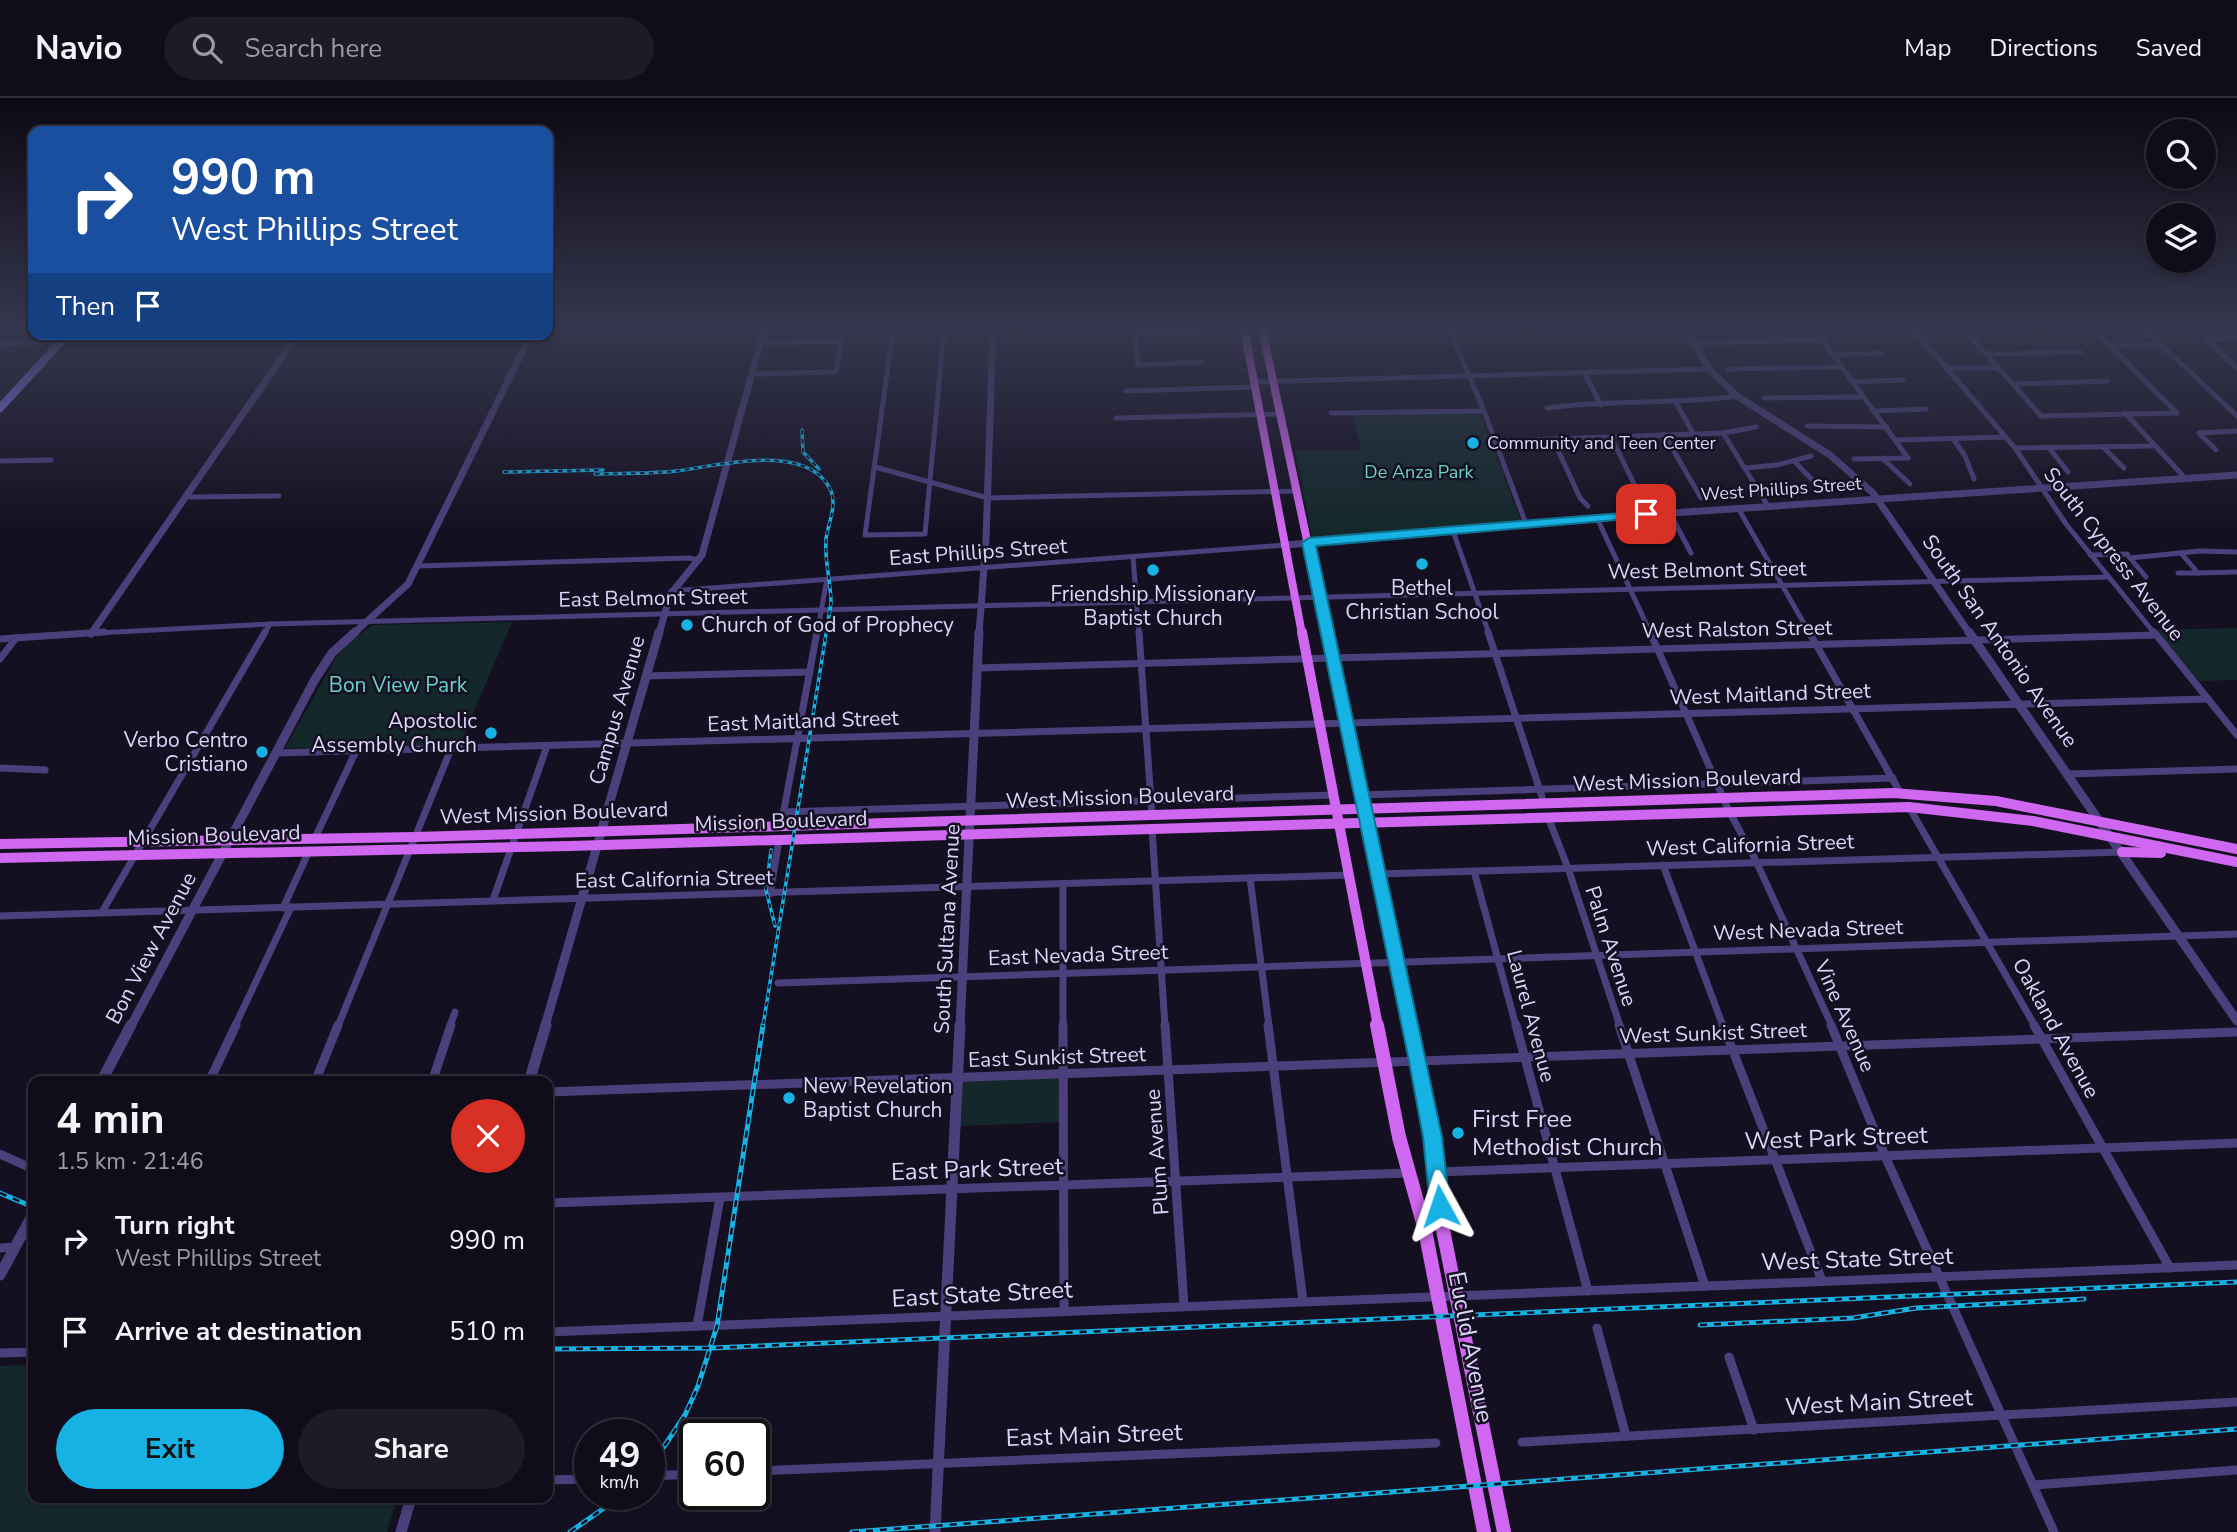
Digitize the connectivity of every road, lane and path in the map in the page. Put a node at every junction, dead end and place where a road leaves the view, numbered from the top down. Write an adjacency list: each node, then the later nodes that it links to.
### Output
1 (256, 396): 68 (street)
2 (501, 396): 89 (street, Bon View Avenue)
3 (746, 396): 88 (street)
4 (884, 396): 54 (street)
5 (938, 396): 61 (street)
6 (991, 396): 69 (street, South Sultana Avenue)
7 (1257, 396): 27 (main road, Euclid Avenue)
8 (1277, 396): 26 (main road, Euclid Avenue)
9 (1478, 396): 22 (street)
10 (1596, 396): 19 (street)
11 (1737, 396): 18 (street); 71 (street, South San Antonio Avenue)
12 (1970, 396): 37 (street, South Cypress Avenue)
13 (2023, 396): 25 (street)
14 (2160, 396): 25 (street)
15 (2216, 396): 28 (street)
16 (1863, 397): 17 (street); 23 (street)
17 (1764, 398)
18 (1675, 401): 19 (street); 34 (street)
19 (1601, 405): 20 (street)
20 (1547, 408)
21 (1926, 409): 23 (street)
22 (1484, 411): 24 (street); 42 (street)
23 (1875, 411): 32 (street)
24 (1331, 413)
25 (2125, 413): 43 (street)
26 (1281, 414): 27 (street); 66 (main road, Euclid Avenue)
27 (1261, 415): 29 (street); 65 (main road, Euclid Avenue)
28 (2237, 416)
29 (1116, 418)
30 (1807, 426): 32 (street)
31 (1756, 427): 35 (street)
32 (1887, 427): 40 (street)
33 (2237, 431): 47 (street)
34 (1693, 433): 35 (street); 36 (street)
35 (1723, 433): 55 (street)
36 (1664, 434): 38 (street); 70 (street)
37 (2005, 437): 41 (street); 45 (street, South Cypress Avenue)
38 (1611, 438): 39 (street); 72 (street)
39 (1553, 439): 42 (street); 73 (street)
40 (1898, 440): 41 (street); 49 (street)
41 (1954, 440): 60 (street)
42 (1494, 441): 78 (street)
43 (2153, 446): 44 (street); 59 (street)
44 (2104, 447): 46 (street); 56 (street)
45 (2015, 448): 46 (street); 63 (street, South Cypress Avenue)
46 (2050, 449): 57 (street)
47 (2216, 450)
48 (1811, 456): 53 (street)
49 (1882, 458): 50 (street); 62 (street)
50 (1854, 459)
51 (51, 460): 52 (street)
52 (0, 461)
53 (1794, 461): 55 (street); 64 (street)
54 (875, 467): 61 (street); 61 (street)
55 (1745, 468): 74 (street)
56 (2124, 468)
57 (2068, 472)
58 (2237, 475): 59 (street, West Phillips Street)
59 (2185, 478): 63 (street, West Phillips Street)
60 (1974, 479)
61 (930, 482): 69 (street)
62 (1910, 484)
63 (2039, 487): 71 (street, West Phillips Street); 85 (street, South Cypress Avenue)
64 (1822, 490)
65 (1276, 491): 66 (street); 69 (street); 81 (main road, Euclid Avenue)
66 (1298, 491): 80 (main road, Euclid Avenue)
67 (279, 496): 68 (street)
68 (187, 497): 111 (street)
69 (988, 498): 90 (street, South Sultana Avenue)
70 (1700, 498)
71 (1877, 498): 74 (street, West Phillips Street); 97 (street, South San Antonio Avenue)
72 (1642, 500)
73 (1588, 506)
74 (1768, 506): 75 (street, West Phillips Street)
75 (1738, 508): 76 (street, West Phillips Street); 98 (street)
76 (1670, 513): 77 (street, West Phillips Street); 83 (street)
77 (1597, 518): 78 (street, West Phillips Street); 99 (street, Vine Avenue)
78 (1526, 524): 79 (street, West Phillips Street)
79 (1453, 531): 80 (street, West Phillips Street); 101 (street)
80 (1309, 543): 81 (street, West Phillips Street); 104 (main road, Euclid Avenue)
81 (1286, 545): 86 (street, East Phillips Street); 102 (main road, Euclid Avenue)
82 (2237, 552): 84 (street)
83 (1691, 553)
84 (2181, 554): 87 (street); 93 (street)
85 (2090, 555): 87 (street); 94 (street, South Cypress Avenue)
86 (1133, 557): 90 (street, East Phillips Street); 105 (street)
87 (2130, 558): 95 (street)
88 (700, 560): 89 (street); 100 (street, Campus Avenue)
89 (418, 566): 109 (street, Bon View Avenue)
90 (982, 567): 96 (street, East Phillips Street); 106 (street, South Sultana Avenue)
91 (2237, 572): 93 (street)
92 (2178, 573): 93 (street)
93 (2198, 573)
94 (2108, 577): 97 (street, West Belmont Street); 112 (street, South Cypress Avenue)
95 (2146, 577)
96 (827, 579): 100 (street, East Phillips Street); 107 (street)
97 (1935, 582): 98 (street, West Belmont Street); 115 (street, South San Antonio Avenue)
98 (1785, 585): 99 (street, West Belmont Street); 116 (street)
99 (1631, 589): 101 (street, West Belmont Street); 117 (street, Vine Avenue)
100 (671, 591): 108 (street, Campus Avenue)
101 (1475, 593): 104 (street, West Belmont Street); 118 (street)
102 (1296, 598): 103 (street, East Belmont Street); 105 (street, East Belmont Street); 120 (main road, Euclid Avenue)
103 (1307, 598): 104 (street, West Belmont Street)
104 (1320, 598): 119 (main road, Euclid Avenue)
105 (1137, 603): 106 (street, East Belmont Street); 122 (street)
106 (980, 607): 107 (street, East Belmont Street); 123 (street, South Sultana Avenue)
107 (820, 611): 108 (street, East Belmont Street); 124 (street)
108 (664, 615): 109 (street, East Belmont Street); 125 (street, Campus Avenue)
109 (368, 622): 110 (street, East Belmont Street); 141 (street, Bon View Avenue)
110 (270, 624): 111 (street, East Belmont Street); 177 (street)
111 (90, 634): 113 (street, East Belmont Street)
112 (2156, 635): 115 (street, West Ralston Street); 126 (street, South Cypress Avenue)
113 (16, 638): 114 (street, East Belmont Street); 121 (street)
114 (0, 639)
115 (1974, 640): 116 (street, West Ralston Street); 127 (street, South San Antonio Avenue)
116 (1817, 644): 117 (street, West Ralston Street); 128 (street)
117 (1657, 648): 118 (street, West Ralston Street); 129 (street, Vine Avenue)
118 (1496, 653): 119 (street, West Ralston Street); 130 (street)
119 (1332, 657): 120 (street, West Ralston Street); 132 (main road, Euclid Avenue)
120 (1313, 658): 122 (street, West Ralston Street); 131 (main road, Euclid Avenue)
121 (0, 659)
122 (1141, 663): 123 (street, West Ralston Street); 133 (street)
123 (977, 668): 134 (street, South Sultana Avenue)
124 (810, 672): 125 (street); 136 (street)
125 (646, 676): 137 (street, Campus Avenue)
126 (2208, 699): 127 (street, West Maitland Street); 135 (street, South Cypress Avenue)
127 (2021, 705): 128 (street, West Maitland Street); 145 (street, South San Antonio Avenue)
128 (1854, 708): 129 (street, West Maitland Street); 146 (street)
129 (1688, 714): 130 (street, West Maitland Street); 147 (street, Vine Avenue)
130 (1518, 718): 132 (street, West Maitland Street); 148 (street)
131 (1326, 723): 132 (street, West Maitland Street); 133 (street, East Maitland Street); 150 (main road, Euclid Avenue)
132 (1346, 723): 151 (main road, Euclid Avenue)
133 (1146, 729): 134 (street, East Maitland Street); 153 (street)
134 (974, 734): 136 (street, East Maitland Street); 155 (street, South Sultana Avenue)
135 (2237, 735)
136 (798, 739): 137 (street, East Maitland Street); 160 (street)
137 (627, 744): 138 (street, East Maitland Street); 170 (street, Campus Avenue)
138 (547, 746): 139 (street, East Maitland Street); 171 (street)
139 (452, 748): 140 (street, East Maitland Street); 174 (street)
140 (356, 751): 141 (street, East Maitland Street); 176 (street)
141 (276, 753): 175 (street, Bon View Avenue)
142 (0, 768): 144 (street)
143 (2237, 769): 145 (street)
144 (45, 770)
145 (2069, 774): 164 (street, South San Antonio Avenue)
146 (1893, 778): 147 (street); 149 (street)
147 (1719, 784): 148 (street); 152 (street, Vine Avenue)
148 (1540, 790): 151 (street); 154 (street)
149 (1901, 794): 152 (main road, West Mission Boulevard); 164 (main road, West Mission Boulevard)
150 (1334, 795): 153 (street); 158 (main road, Euclid Avenue)
151 (1361, 795): 157 (main road, Euclid Avenue)
152 (1724, 797): 154 (main road, West Mission Boulevard); 159 (street, Vine Avenue)
153 (1152, 801): 155 (street); 161 (street)
154 (1544, 803): 157 (main road, West Mission Boulevard)
155 (970, 807): 160 (street); 163 (street, South Sultana Avenue)
156 (1909, 807): 159 (main road, West Mission Boulevard); 173 (main road, West Mission Boulevard); 189 (street, Oakland Avenue)
157 (1364, 808): 158 (main road, West Mission Boulevard); 167 (main road, Euclid Avenue)
158 (1337, 809): 161 (main road, West Mission Boulevard); 165 (main road, Euclid Avenue)
159 (1729, 811): 162 (main road, West Mission Boulevard); 191 (street, Vine Avenue)
160 (783, 812): 168 (street)
161 (1152, 815): 163 (main road, West Mission Boulevard)
162 (1548, 817): 167 (main road, West Mission Boulevard); 194 (street, Palm Avenue)
163 (970, 820): 168 (main road, West Mission Boulevard); 172 (street, South Sultana Avenue)
164 (2100, 821): 173 (street, South San Antonio Avenue); 182 (main road, West Mission Boulevard)
165 (1339, 822): 166 (main road, Mission Boulevard); 169 (main road, Mission Boulevard); 197 (main road, Euclid Avenue)
166 (1352, 822): 167 (main road, West Mission Boulevard)
167 (1367, 822): 196 (main road, Euclid Avenue)
168 (781, 826): 170 (main road, West Mission Boulevard)
169 (1152, 829): 172 (main road, Mission Boulevard); 199 (street, Plum Avenue)
170 (603, 830): 171 (main road, West Mission Boulevard); 180 (street, Campus Avenue)
171 (518, 834): 174 (main road, West Mission Boulevard); 181 (street)
172 (969, 834): 178 (main road, Mission Boulevard); 201 (street, South Sultana Avenue)
173 (2111, 836): 185 (street, South San Antonio Avenue); 186 (main road, West Mission Boulevard)
174 (415, 837): 176 (main road, West Mission Boulevard); 183 (street)
175 (230, 839): 176 (main road, West Mission Boulevard); 177 (main road, West Mission Boulevard); 187 (street, Bon View Avenue)
176 (314, 839): 184 (street)
177 (144, 841): 179 (main road, West Mission Boulevard); 188 (street)
178 (779, 841): 180 (main road, Mission Boulevard); 202 (street)
179 (0, 844)
180 (598, 845): 181 (main road, Mission Boulevard); 203 (street, Campus Avenue)
181 (513, 847): 183 (main road, Mission Boulevard); 204 (street)
182 (2237, 849)
183 (410, 850): 184 (main road, Mission Boulevard); 205 (street)
184 (308, 852): 187 (main road, Mission Boulevard); 206 (street)
185 (2122, 852): 186 (main road); 189 (street, West California Street); 211 (street, South San Antonio Avenue)
186 (2186, 853): 192 (main road, West Mission Boulevard)
187 (222, 854): 188 (main road, Mission Boulevard); 207 (street, Bon View Avenue)
188 (134, 857): 190 (main road, Mission Boulevard); 208 (street)
189 (1940, 857): 191 (street, West California Street); 212 (street, Oakland Avenue)
190 (0, 858)
191 (1756, 862): 193 (street, West California Street); 213 (street, Vine Avenue)
192 (2237, 862)
193 (1663, 865): 194 (street, West California Street); 214 (street)
194 (1568, 868): 195 (street, West California Street); 215 (street, Palm Avenue)
195 (1474, 871): 196 (street, West California Street); 216 (street, Laurel Avenue)
196 (1378, 874): 217 (main road, Euclid Avenue)
197 (1349, 875): 198 (street, East California Street); 218 (main road, Euclid Avenue)
198 (1250, 878): 199 (street, East California Street); 220 (street)
199 (1155, 881): 200 (street, East California Street); 221 (street, Plum Avenue)
200 (1063, 884): 201 (street, East California Street); 222 (street)
201 (966, 888): 202 (street, East California Street); 223 (street, South Sultana Avenue)
202 (770, 894): 203 (street, East California Street)
203 (583, 898): 204 (street, East California Street); 243 (street, Campus Avenue)
204 (493, 900): 205 (street, East California Street)
205 (389, 904): 206 (street, East California Street); 241 (street)
206 (287, 908): 207 (street, East California Street); 240 (street)
207 (193, 909): 208 (street, East California Street); 239 (street, Bon View Avenue)
208 (102, 912): 209 (street, East California Street)
209 (0, 916)
210 (2237, 934): 211 (street, West Nevada Street)
211 (2180, 936): 212 (street, West Nevada Street); 226 (street, South San Antonio Avenue)
212 (1989, 943): 213 (street, West Nevada Street); 228 (street, Oakland Avenue)
213 (1796, 948): 214 (street, West Nevada Street); 229 (street, Vine Avenue)
214 (1695, 951): 215 (street, West Nevada Street); 230 (street)
215 (1596, 957): 216 (street, West Nevada Street); 231 (street, Palm Avenue)
216 (1497, 959): 217 (street, West Nevada Street); 232 (street, Laurel Avenue)
217 (1396, 962): 219 (street, West Nevada Street); 233 (main road, Euclid Avenue)
218 (1366, 963): 219 (street, East Nevada Street); 220 (street, East Nevada Street); 234 (main road, Euclid Avenue)
219 (1380, 963)
220 (1262, 967): 221 (street, East Nevada Street); 236 (street)
221 (1162, 969): 222 (street, East Nevada Street); 237 (street, Plum Avenue)
222 (1063, 974): 223 (street, East Nevada Street); 238 (street)
223 (962, 978): 224 (street, East Nevada Street); 244 (street, South Sultana Avenue)
224 (778, 983)
225 (455, 1012): 242 (street)
226 (2237, 1021)
227 (2237, 1032): 228 (street, West Sunkist Street)
228 (2042, 1038): 229 (street, West Sunkist Street); 247 (street, Oakland Avenue)
229 (1841, 1046): 230 (street, West Sunkist Street); 249 (street, Vine Avenue)
230 (1732, 1050): 231 (street, West Sunkist Street); 250 (street)
231 (1628, 1053): 232 (street, West Sunkist Street); 251 (street, Palm Avenue)
232 (1524, 1056): 233 (street, West Sunkist Street); 253 (street, Laurel Avenue)
233 (1418, 1061): 235 (street, West Sunkist Street); 254 (main road, Euclid Avenue)
234 (1384, 1062): 235 (street, East Sunkist Street); 236 (street, East Sunkist Street); 255 (main road, Euclid Avenue)
235 (1400, 1062)
236 (1275, 1066): 237 (street, East Sunkist Street); 256 (street)
237 (1169, 1071): 238 (street, East Sunkist Street); 257 (street, Plum Avenue)
238 (1063, 1073): 244 (street, East Sunkist Street); 258 (street)
239 (105, 1076)
240 (212, 1076)
241 (317, 1076)
242 (434, 1076)
243 (531, 1076)
244 (956, 1077): 245 (street, East Sunkist Street); 259 (street, South Sultana Avenue)
245 (553, 1092)
246 (2237, 1143): 247 (street, West Park Street)
247 (2103, 1148): 249 (street, West Park Street); 266 (street, Oakland Avenue)
248 (0, 1154): 252 (street)
249 (1885, 1156): 250 (street, West Park Street); 268 (street, Vine Avenue)
250 (1775, 1159): 251 (street, West Park Street); 269 (street)
251 (1664, 1164): 253 (street, West Park Street); 270 (street, Palm Avenue)
252 (28, 1167)
253 (1554, 1167): 254 (street, West Park Street); 271 (street, Laurel Avenue)
254 (1437, 1172): 299 (main road, Euclid Avenue)
255 (1408, 1173): 256 (street, East Park Street); 298 (main road, Euclid Avenue)
256 (1289, 1175): 257 (street, East Park Street); 273 (street)
257 (1177, 1181): 258 (street, East Park Street); 274 (street, Plum Avenue)
258 (1064, 1185): 259 (street, East Park Street); 275 (street)
259 (951, 1189): 260 (street, East Park Street); 276 (street, South Sultana Avenue)
260 (720, 1198): 261 (street, East Park Street); 277 (street)
261 (553, 1203)
262 (28, 1223): 263 (street)
263 (15, 1247): 264 (street); 267 (street)
264 (0, 1248)
265 (2237, 1265): 266 (street, West State Street)
266 (2171, 1268): 268 (street, West State Street)
267 (0, 1276)
268 (1939, 1278): 269 (street, West State Street); 284 (street, Vine Avenue)
269 (1822, 1281): 270 (street, West State Street)
270 (1705, 1286): 271 (street, West State Street)
271 (1588, 1291): 272 (street, West State Street)
272 (1417, 1298): 273 (street, East State Street)
273 (1303, 1301): 274 (street, East State Street)
274 (1184, 1306): 275 (street, East State Street)
275 (1065, 1311): 276 (street, East State Street)
276 (944, 1317): 277 (street, East State Street); 289 (street, South Sultana Avenue)
277 (698, 1326): 279 (street, East State Street)
278 (1597, 1328): 286 (street)
279 (553, 1332)
280 (28, 1352): 281 (street)
281 (0, 1353)
282 (1729, 1357): 285 (street)
283 (2237, 1402): 284 (street, West Main Street)
284 (2003, 1417): 285 (street, West Main Street); 294 (street, Vine Avenue)
285 (1754, 1430): 286 (street, West Main Street)
286 (1626, 1436): 287 (street, West Main Street)
287 (1522, 1442)
288 (1436, 1443): 289 (street, East Main Street)
289 (937, 1462): 290 (street, East Main Street); 297 (street, South Sultana Avenue)
290 (770, 1470)
291 (2237, 1470): 294 (street)
292 (574, 1479): 293 (street)
293 (553, 1480)
294 (2034, 1485): 300 (street, Vine Avenue)
295 (410, 1503): 296 (street)
296 (401, 1532)
297 (935, 1532)
298 (1484, 1532)
299 (1504, 1532)
300 (2054, 1532)

